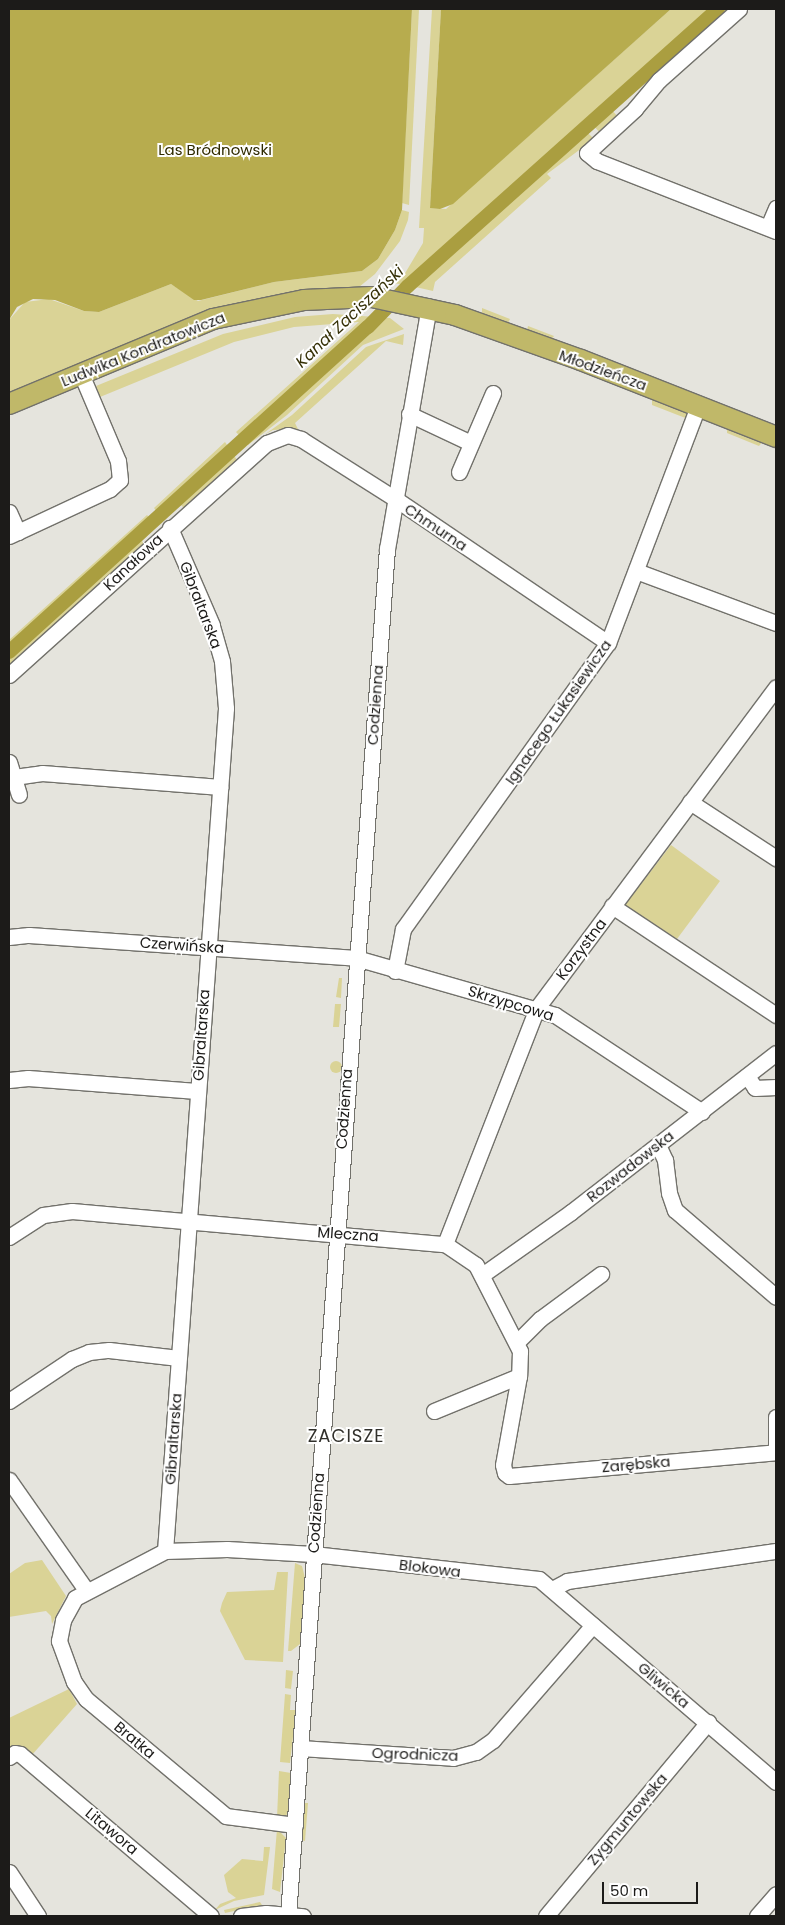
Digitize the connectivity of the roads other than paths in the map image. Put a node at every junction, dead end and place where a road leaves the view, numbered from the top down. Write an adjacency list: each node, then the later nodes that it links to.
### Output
1 (739, 9): 3 (street)
2 (776, 208): 3 (street)
3 (772, 229)
4 (420, 305): 5 (main road, Ludwika Kondratowicza); 8 (main road, Młodzieńcza); 9 (street, Codzienna)
5 (80, 374): 7 (main road, Ludwika Kondratowicza); 17 (street)
6 (493, 394): 11 (street)
7 (9, 404)
8 (698, 406): 10 (main road, Młodzieńcza); 18 (street, Ignacego Łukasiewicza)
9 (409, 414): 11 (street); 14 (street, Codzienna)
10 (776, 437)
11 (471, 443): 13 (street)
12 (259, 450): 14 (street, Chmurna); 16 (street, Kanałowa)
13 (459, 472)
14 (394, 498): 20 (street, Chmurna); 32 (street, Codzienna)
15 (9, 512): 17 (street)
16 (170, 528): 21 (street, Kanałowa); 25 (street, Gibraltarska)
17 (13, 534)
18 (636, 571): 19 (street); 20 (street, Ignacego Łukasiewicza)
19 (776, 623)
20 (608, 643): 33 (street, Ignacego Łukasiewicza)
21 (9, 675)
22 (776, 687): 27 (street, Korzystna)
23 (9, 762): 24 (street)
24 (14, 777): 25 (street); 26 (street)
25 (220, 787): 31 (street, Gibraltarska)
26 (19, 794)
27 (690, 802): 28 (street); 29 (street, Korzystna)
28 (776, 858)
29 (612, 906): 34 (street, Korzystna); 35 (street)
30 (9, 937): 31 (street, Czerwińska)
31 (208, 947): 32 (street, Czerwińska); 40 (street, Gibraltarska)
32 (356, 958): 33 (street, Skrzypcowa); 44 (street, Codzienna)
33 (395, 970): 34 (street, Skrzypcowa)
34 (537, 1008): 41 (street, Skrzypcowa); 46 (street, Korzystna)
35 (776, 1015)
36 (776, 1053): 37 (street, Rozwadowska)
37 (747, 1076): 39 (street); 41 (street, Rozwadowska)
38 (9, 1080): 40 (street)
39 (776, 1087)
40 (197, 1091): 43 (street, Gibraltarska)
41 (702, 1112): 42 (street, Rozwadowska)
42 (658, 1145): 47 (street, Rozwadowska); 49 (street)
43 (188, 1220): 44 (street, Mleczna); 45 (street, Mleczna); 51 (street, Gibraltarska)
44 (336, 1233): 46 (street, Mleczna); 61 (street, Codzienna)
45 (9, 1237)
46 (444, 1244): 47 (street, Mleczna)
47 (482, 1274): 50 (street, Mleczna)
48 (601, 1274): 50 (street)
49 (776, 1297)
50 (516, 1342): 52 (street, Mleczna)
51 (178, 1358): 53 (street); 59 (street, Gibraltarska)
52 (519, 1376): 54 (street); 57 (street, Mleczna)
53 (9, 1401)
54 (434, 1411)
55 (776, 1417): 56 (street)
56 (776, 1452): 57 (street, Zarębska)
57 (502, 1465)
58 (9, 1480): 63 (street)
59 (165, 1551): 61 (street, Blokowa); 63 (street, Blokowa)
60 (776, 1551): 62 (street)
61 (313, 1554): 62 (street, Blokowa); 66 (street, Codzienna)
62 (552, 1589): 64 (street, Gliwicka)
63 (86, 1590): 69 (street, Bratka)
64 (593, 1625): 65 (street, Gliwicka); 66 (street, Ogrodnicza)
65 (708, 1722): 68 (street, Gliwicka); 77 (street, Zygmuntowska)
66 (300, 1748): 69 (street, Codzienna)
67 (9, 1757): 73 (street, Litawora)
68 (776, 1782)
69 (295, 1825): 75 (street, Codzienna)
70 (9, 1872): 72 (street)
71 (776, 1894): 78 (street)
72 (38, 1916)
73 (212, 1916)
74 (241, 1916): 75 (street)
75 (288, 1916): 76 (street)
76 (303, 1916)
77 (546, 1916)
78 (757, 1916)

